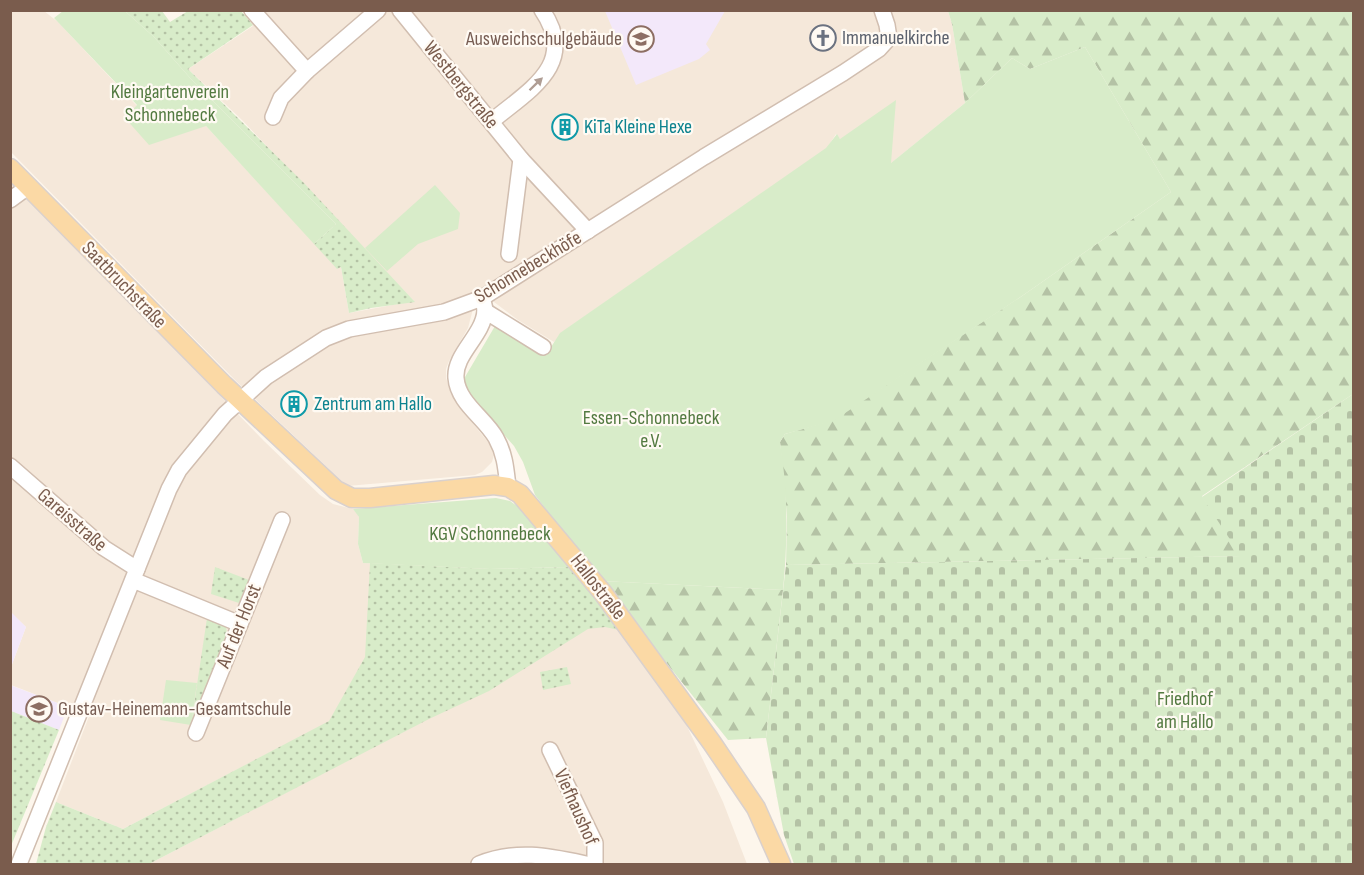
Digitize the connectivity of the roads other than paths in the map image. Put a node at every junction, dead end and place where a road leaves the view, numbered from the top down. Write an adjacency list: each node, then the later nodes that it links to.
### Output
1 (252, 10): 6 (street)
2 (378, 10): 6 (street)
3 (400, 10): 8 (street, Westbergstraße)
4 (542, 10): 8 (street, one-way to 4)
5 (882, 10): 13 (street, Schonnebeckhöfe)
6 (308, 71): 7 (street)
7 (273, 117)
8 (492, 121): 9 (street, Westbergstraße)
9 (521, 159): 13 (street, Westbergstraße); 14 (street)
10 (10, 168): 11 (main road, Saatbruchstraße)
11 (28, 186): 12 (street); 17 (main road, Saatbruchstraße)
12 (10, 200)
13 (588, 231): 15 (street, Schonnebeckhöfe)
14 (509, 254)
15 (484, 305): 16 (street); 17 (street, Schonnebeckhöfe); 19 (street)
16 (543, 347)
17 (240, 400): 19 (main road); 21 (street, Schonnebeckhöfe)
18 (10, 466): 21 (street, Gareisstraße)
19 (508, 487): 29 (main road, Hallostraße)
20 (282, 520): 22 (street, Auf der Horst)
21 (135, 575): 22 (street); 25 (street, Schonnebeckhöfe)
22 (240, 624): 23 (street, Auf der Horst)
23 (196, 733)
24 (550, 750): 28 (street, Viefhaushof)
25 (19, 864)
26 (479, 864): 27 (street)
27 (586, 864)
28 (595, 864)
29 (781, 864)

